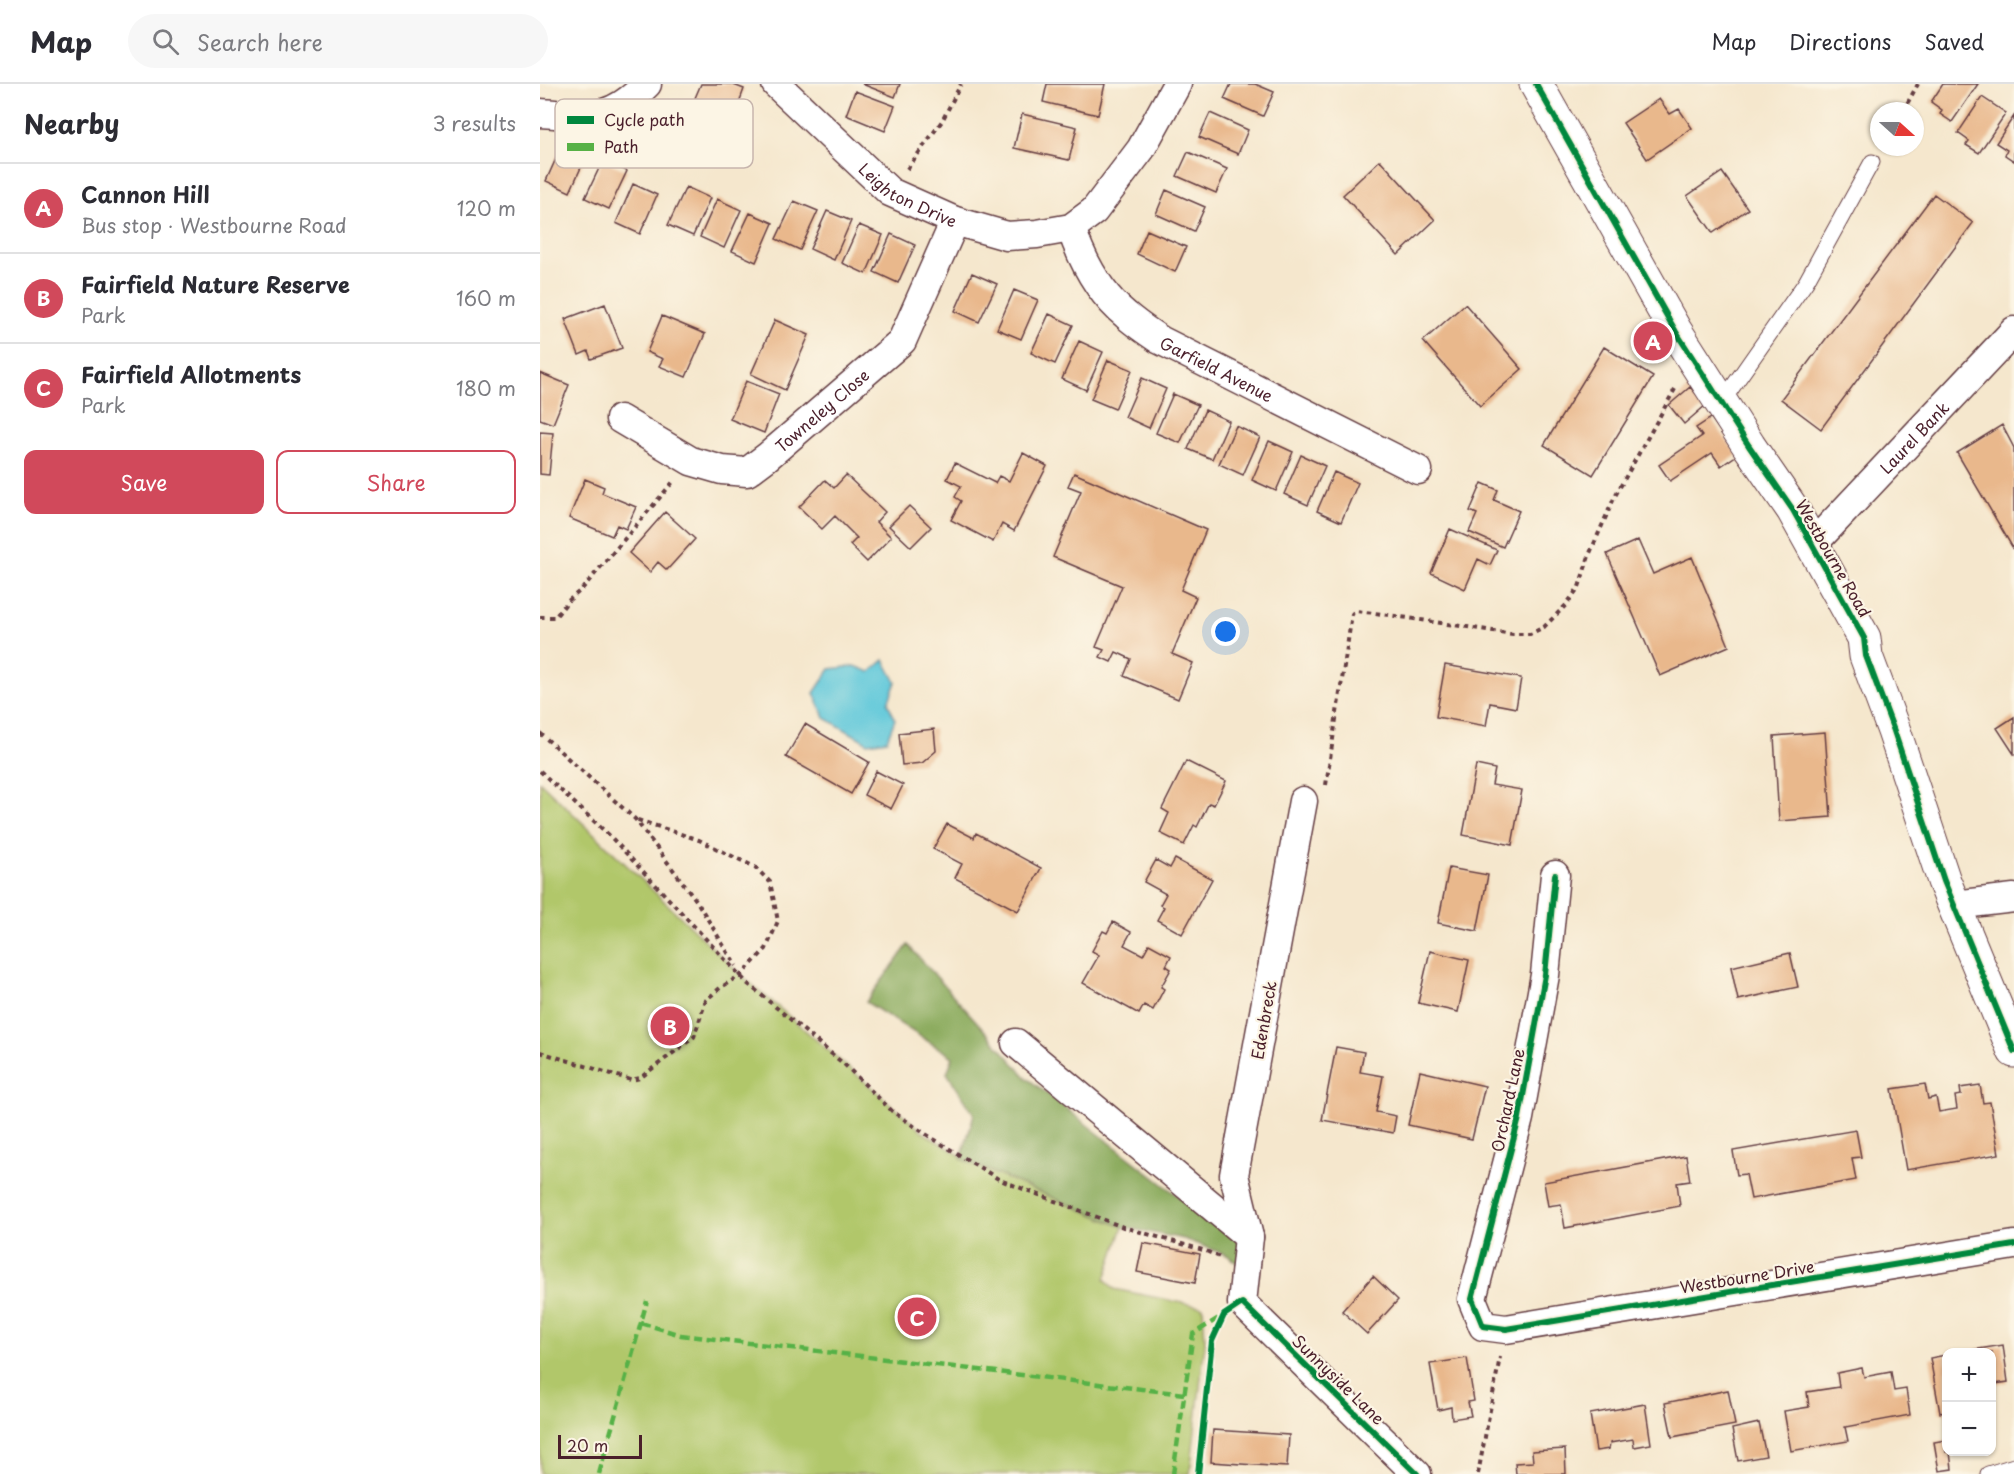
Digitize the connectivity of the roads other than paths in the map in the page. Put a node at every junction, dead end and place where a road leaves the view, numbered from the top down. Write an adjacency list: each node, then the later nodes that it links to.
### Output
1 (647, 84): 5 (street)
2 (776, 84): 9 (street, Leighton Drive)
3 (1178, 84): 10 (street)
4 (1536, 84): 12 (street, Westbourne Road)
5 (631, 99)
6 (540, 113): 7 (street)
7 (555, 114)
8 (1872, 162): 12 (lane)
9 (955, 221): 10 (street, Leighton Drive); 13 (street, Towneley Close)
10 (1071, 228): 14 (street, Garfield Avenue)
11 (2014, 330): 15 (street, Laurel Bank)
12 (1722, 402): 15 (street, Westbourne Road)
13 (620, 419)
14 (1406, 470)
15 (1813, 544): 19 (street, Westbourne Road)
16 (1314, 795): 22 (street, Edenbreck)
17 (1555, 876): 25 (street, Orchard Lane)
18 (2014, 898): 19 (street)
19 (1954, 905): 21 (street, Westbourne Road)
20 (1016, 1043): 22 (street)
21 (2014, 1051)
22 (1249, 1237): 24 (street, Edenbreck)
23 (2014, 1245): 25 (street, Westbourne Drive)
24 (1242, 1303): 27 (street, Sunnyside Lane)
25 (1495, 1328)
26 (2014, 1466): 28 (lane)
27 (1417, 1474)
28 (1988, 1474)

